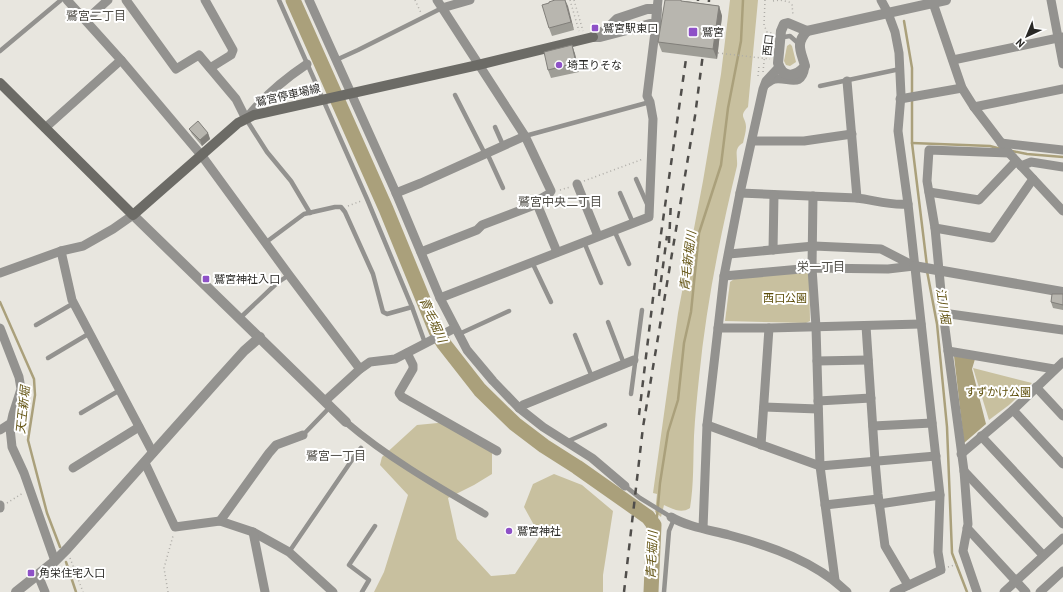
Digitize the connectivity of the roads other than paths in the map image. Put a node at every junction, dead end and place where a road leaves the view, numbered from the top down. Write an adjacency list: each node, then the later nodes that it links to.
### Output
1 (61, 0): 25 (lane)
2 (67, 0): 17 (street)
3 (108, 0): 17 (street)
4 (126, 0): 34 (street)
5 (205, 0): 34 (street)
6 (279, 0): 29 (lane)
7 (308, 0): 27 (street)
8 (470, 0): 13 (street)
9 (881, 0): 16 (street)
10 (946, 0): 12 (street)
11 (1051, 0): 22 (street)
12 (933, 1): 16 (street); 28 (street)
13 (439, 4): 27 (lane); 31 (street)
14 (658, 5): 15 (street); 18 (street)
15 (635, 12): 19 (street); 21 (street)
16 (888, 13): 20 (street); 35 (street)
17 (86, 20): 26 (street)
18 (656, 24): 19 (street); 46 (street)
19 (640, 27): 21 (street)
20 (807, 31): 23 (street, 西口); 24 (street)
21 (593, 37): 31 (main road, 鷲宮停車場線)
22 (1060, 37): 28 (street); 30 (street)
23 (780, 42): 24 (lane); 33 (street, 西口)
24 (799, 44): 32 (street)
25 (0, 51)
26 (121, 60): 50 (street); 59 (street)
27 (335, 60): 42 (street)
28 (953, 60): 40 (street)
29 (307, 64): 44 (lane); 48 (street)
30 (1063, 64)
31 (478, 65): 42 (main road, 鷲宮停車場線); 52 (street)
32 (805, 66): 33 (street, 西口); 38 (street)
33 (779, 67): 38 (street)
34 (210, 68): 48 (street)
35 (900, 69): 36 (lane); 45 (street)
36 (847, 81): 39 (lane); 51 (street)
37 (0, 82): 50 (main road)
38 (764, 86): 53 (street)
39 (820, 86)
40 (962, 88): 45 (street); 47 (street)
41 (1063, 89): 47 (street)
42 (348, 94): 44 (main road, 鷲宮停車場線); 67 (street)
43 (455, 95): 57 (lane)
44 (325, 99): 48 (main road, 鷲宮停車場線); 104 (lane)
45 (900, 99): 74 (street)
46 (650, 102): 52 (lane); 75 (street)
47 (974, 107): 54 (street)
48 (246, 119): 59 (main road, 鷲宮停車場線); 77 (lane)
49 (495, 127): 55 (lane)
50 (44, 128): 78 (main road)
51 (852, 134): 53 (street); 72 (street)
52 (525, 136): 55 (street); 73 (street)
53 (752, 141): 69 (street)
54 (1001, 143): 56 (street); 58 (street)
55 (503, 145): 57 (street)
56 (1063, 150)
57 (486, 153): 65 (lane); 67 (street)
58 (1009, 153): 60 (street); 66 (street)
59 (202, 156): 78 (main road, 鷲宮停車場線); 84 (street)
60 (1019, 164): 61 (street); 63 (street); 66 (street)
61 (1063, 167)
62 (636, 179): 75 (lane)
63 (1033, 179): 76 (street); 80 (street)
64 (577, 184): 82 (street)
65 (503, 188)
66 (929, 192): 80 (street)
67 (396, 193): 88 (street)
68 (620, 193): 79 (lane)
69 (740, 193): 70 (street); 90 (street)
70 (774, 195): 71 (street); 86 (street)
71 (813, 196): 72 (street); 85 (street)
72 (857, 198): 74 (street)
73 (537, 204): 88 (street); 89 (street)
74 (908, 204): 93 (street)
75 (649, 209): 79 (street)
76 (1063, 212)
77 (310, 213): 84 (lane); 104 (lane)
78 (133, 215): 87 (street); 108 (street)
79 (633, 223): 81 (street)
80 (935, 228): 95 (street)
81 (614, 230): 82 (street); 92 (lane)
82 (598, 236): 83 (street)
83 (584, 242): 89 (street); 99 (lane)
84 (265, 243): 97 (street)
85 (814, 246): 86 (street); 93 (street); 94 (street)
86 (773, 250): 90 (street)
87 (61, 251): 96 (street); 103 (street)
88 (421, 252): 101 (street)
89 (557, 252): 91 (street)
90 (729, 254): 98 (street)
91 (532, 262): 101 (street); 102 (lane)
92 (629, 264)
93 (914, 266): 94 (street); 95 (street); 110 (street)
94 (812, 268): 98 (street); 112 (street)
95 (938, 270): 100 (street); 107 (street)
96 (0, 273)
97 (289, 275): 108 (lane); 131 (street)
98 (724, 276): 115 (street)
99 (600, 283)
100 (1063, 292)
101 (440, 298): 117 (street)
102 (551, 302)
103 (74, 303): 111 (lane); 119 (street)
104 (412, 307): 122 (lane)
105 (642, 310): 126 (lane)
106 (509, 311): 117 (lane)
107 (943, 313): 118 (street); 123 (street)
108 (240, 318): 121 (street)
109 (608, 322): 130 (lane)
110 (921, 324): 113 (street); 147 (street)
111 (36, 325)
112 (816, 326): 113 (street); 116 (street); 128 (street)
113 (866, 326): 127 (street)
114 (0, 328): 146 (street)
115 (718, 328): 116 (street); 149 (street)
116 (769, 328): 140 (street)
117 (455, 330): 122 (street); 141 (street)
118 (1063, 330)
119 (90, 333): 125 (lane); 135 (street)
120 (574, 335): 133 (lane)
121 (260, 337): 138 (street); 159 (street)
122 (427, 342): 124 (street)
123 (948, 351): 132 (street); 160 (street)
124 (407, 353): 131 (street); 158 (street)
125 (48, 358)
126 (634, 360): 130 (street); 136 (lane)
127 (868, 360): 128 (street); 137 (street)
128 (817, 361): 139 (street)
129 (1063, 362): 132 (street)
130 (624, 364): 133 (street)
131 (360, 369): 138 (street)
132 (1054, 369): 134 (street)
133 (592, 377): 141 (street)
134 (1036, 387): 142 (street); 144 (street)
135 (120, 390): 143 (lane); 151 (street)
136 (631, 394)
137 (871, 398): 139 (street); 150 (street)
138 (328, 404): 145 (street); 153 (lane)
139 (818, 405): 140 (street); 165 (street)
140 (764, 407): 156 (street)
141 (519, 408): 155 (street)
142 (1013, 410): 154 (street); 164 (street)
143 (81, 413)
144 (1063, 416)
145 (346, 422): 172 (street)
146 (11, 423): 152 (street); 183 (street)
147 (932, 423): 150 (street); 161 (street)
148 (605, 425): 155 (lane)
149 (707, 425): 156 (street); 177 (street)
150 (872, 426): 162 (street)
151 (139, 427): 159 (street); 166 (street)
152 (0, 430)
153 (303, 435): 174 (street)
154 (981, 436): 160 (street); 175 (street)
155 (566, 442): 168 (street)
156 (762, 445): 165 (street)
157 (361, 448): 181 (lane)
158 (497, 451)
159 (153, 453): 163 (street)
160 (961, 454): 167 (street)
161 (936, 456): 162 (street); 169 (street)
162 (875, 461): 165 (street); 170 (street)
163 (145, 463): 174 (street); 183 (street)
164 (1063, 464)
165 (820, 466): 171 (street)
166 (72, 468)
167 (964, 472): 178 (street); 182 (street)
168 (625, 486): 173 (lane)
169 (940, 495): 170 (street); 188 (street)
170 (879, 502): 171 (street); 188 (street)
171 (825, 505): 186 (street)
172 (485, 514)
173 (670, 516): 177 (street); 194 (lane)
174 (220, 521): 179 (street)
175 (1063, 524)
176 (375, 526): 193 (lane)
177 (703, 528): 186 (street)
178 (967, 528): 187 (street); 197 (street)
179 (253, 532): 181 (street); 191 (street)
180 (1063, 538): 182 (street)
181 (289, 552): 192 (street)
182 (1043, 556): 187 (street)
183 (54, 562): 185 (street)
184 (1063, 571): 200 (street)
185 (38, 575): 189 (street); 190 (street)
186 (835, 580): 195 (street)
187 (1016, 581): 198 (street); 199 (street)
188 (908, 585): 196 (street)
189 (16, 592)
190 (45, 592)
191 (265, 592)
192 (333, 592)
193 (362, 592)
194 (664, 592)
195 (847, 592)
196 (894, 592)
197 (977, 592)
198 (1004, 592)
199 (1026, 592)
200 (1040, 592)

